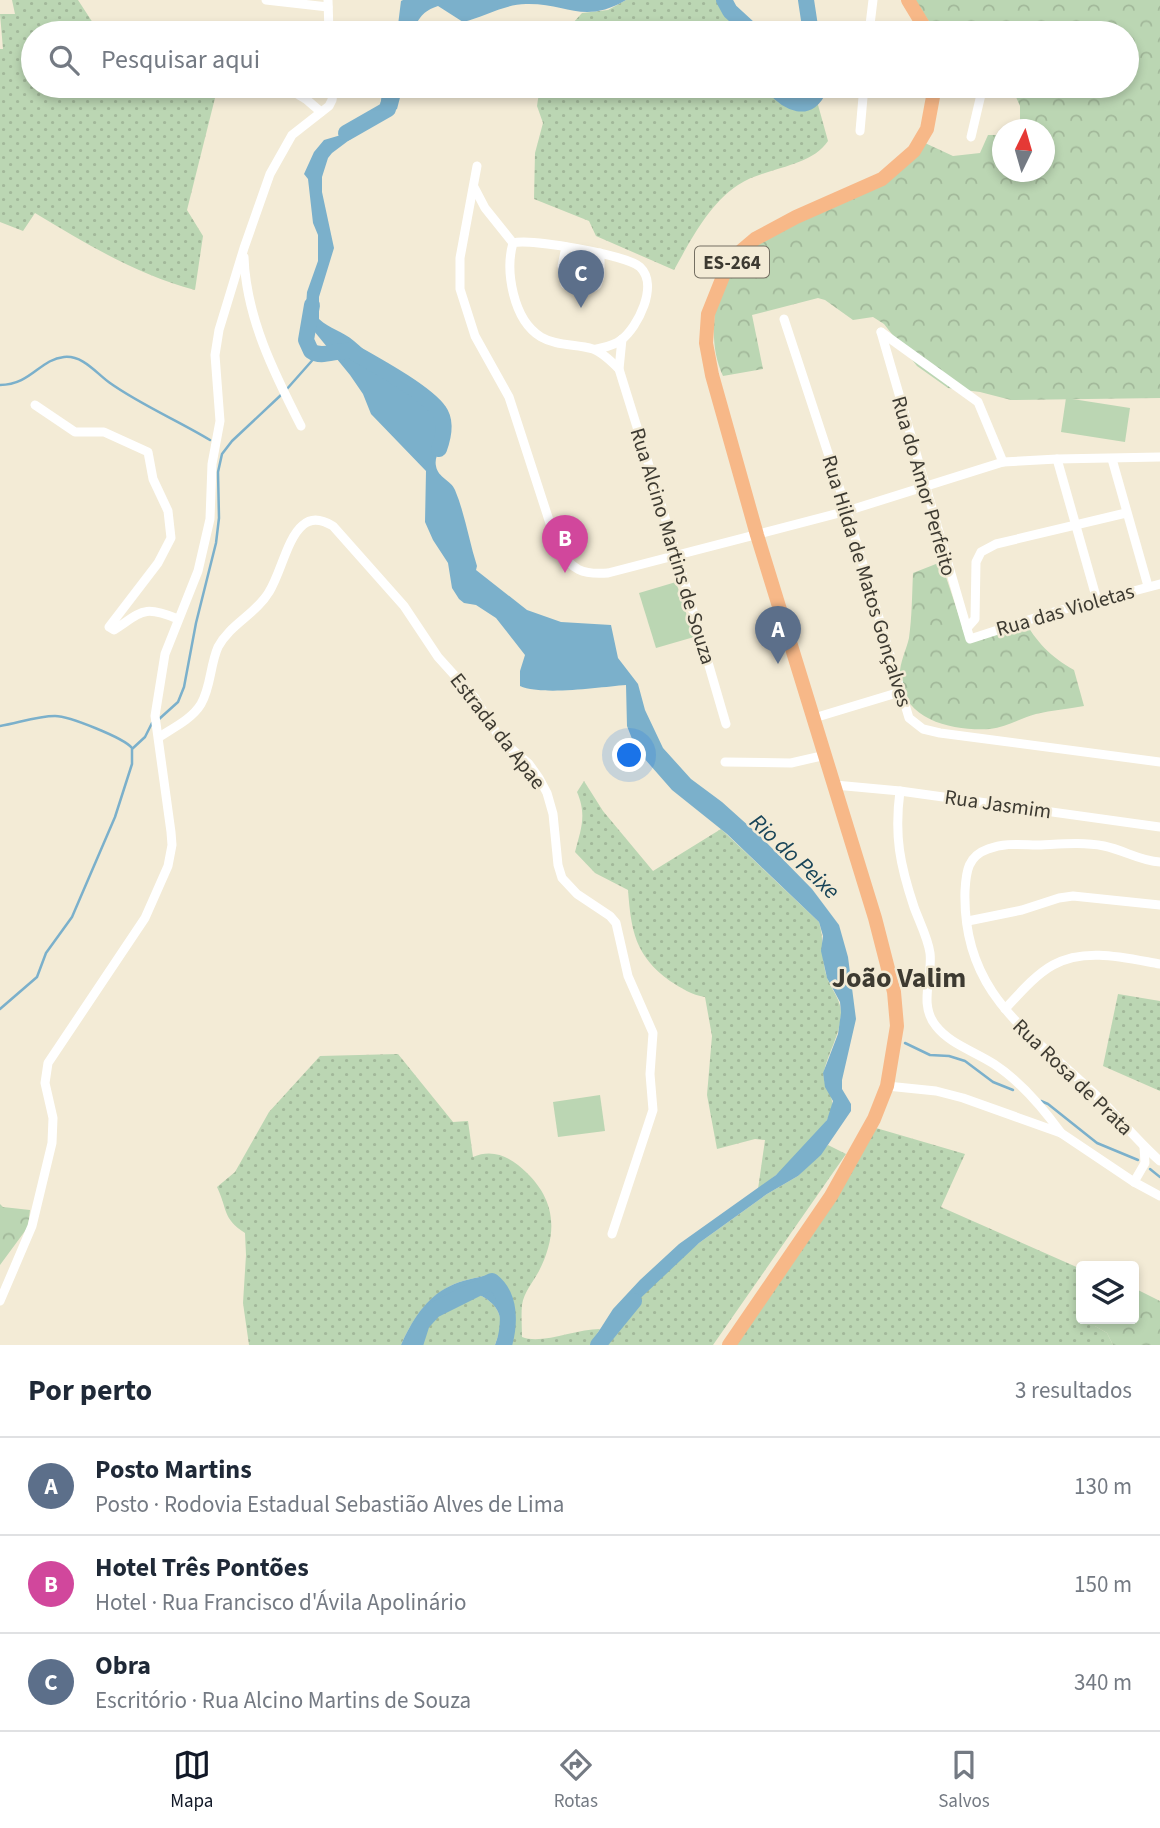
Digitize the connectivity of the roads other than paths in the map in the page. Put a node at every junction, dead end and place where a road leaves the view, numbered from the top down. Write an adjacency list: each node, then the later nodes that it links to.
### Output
1 (266, 0): 4 (street)
2 (873, 0): 5 (street)
3 (908, 0): 6 (main road)
4 (328, 4)
5 (870, 21)
6 (922, 21)
7 (304, 98): 12 (street)
8 (332, 98): 12 (street)
9 (863, 98): 13 (street)
10 (933, 98): 35 (main road, ES-264)
11 (980, 98): 14 (street)
12 (321, 112): 19 (street)
13 (860, 131)
14 (971, 137)
15 (477, 166): 16 (street)
16 (474, 187): 17 (street); 36 (street)
17 (513, 243): 18 (street, Rua Alcino Martins de Souza); 23 (street)
18 (566, 247): 20 (street, Rua Alcino Martins de Souza); 20 (street)
19 (244, 248): 26 (street); 40 (street)
20 (600, 253): 22 (street, Rua Alcino Martins de Souza)
21 (784, 319): 32 (street, Rua Hilda de Matos Gonçalves)
22 (622, 339): 23 (street); 24 (street, Rua Alcino Martins de Souza)
23 (596, 349): 24 (street)
24 (619, 369): 36 (street, Rua Alcino Martins de Souza)
25 (35, 405): 40 (street)
26 (301, 426)
27 (1160, 457): 29 (street)
28 (1057, 459): 29 (street); 30 (street); 34 (street)
29 (1112, 459): 33 (street)
30 (1003, 462): 31 (street); 31 (street, Rua do Amor Perfeito)
31 (924, 487): 32 (street); 41 (street, Rua do Amor Perfeito)
32 (847, 511): 35 (street); 43 (street, Rua Hilda de Matos Gonçalves)
33 (1126, 513): 34 (street); 38 (street)
34 (1076, 526): 39 (street); 41 (street)
35 (757, 536): 36 (street); 44 (main road, ES-264)
36 (677, 556): 45 (street, Rua Alcino Martins de Souza)
37 (1160, 584): 38 (street, Rua das Violetas)
38 (1148, 586): 39 (street, Rua das Violetas)
39 (1097, 600): 42 (street, Rua das Violetas)
40 (178, 619): 46 (street)
41 (967, 628): 42 (street, Rua do Amor Perfeito)
42 (970, 639)
43 (900, 692): 44 (street); 49 (street, Rua Hilda de Matos Gonçalves)
44 (814, 718): 47 (main road, ES-264)
45 (726, 724)
46 (158, 732): 64 (street, Estrada da Apae); 65 (street)
47 (826, 755): 48 (street); 50 (main road, ES-264)
48 (725, 762)
49 (1160, 762)
50 (835, 785): 51 (street, Rua Jasmim); 58 (main road, ES-264)
51 (901, 791): 52 (street, Rua Jasmim); 59 (street, Rua Rosa de Prata)
52 (1160, 827)
53 (1160, 862): 55 (street, Rua Rosa de Prata)
54 (1160, 905): 55 (street)
55 (968, 921): 57 (street, Rua Rosa de Prata)
56 (1160, 964): 57 (street, Rua Rosa de Prata)
57 (1005, 1009): 60 (street, Rua Rosa de Prata)
58 (887, 1086): 59 (street); 66 (main road, ES-264)
59 (1061, 1133): 62 (street)
60 (1144, 1147): 61 (street); 62 (street, Rua Rosa de Prata)
61 (1160, 1161)
62 (1134, 1182): 63 (street)
63 (1160, 1196)
64 (612, 1234)
65 (0, 1301)
66 (729, 1345)

